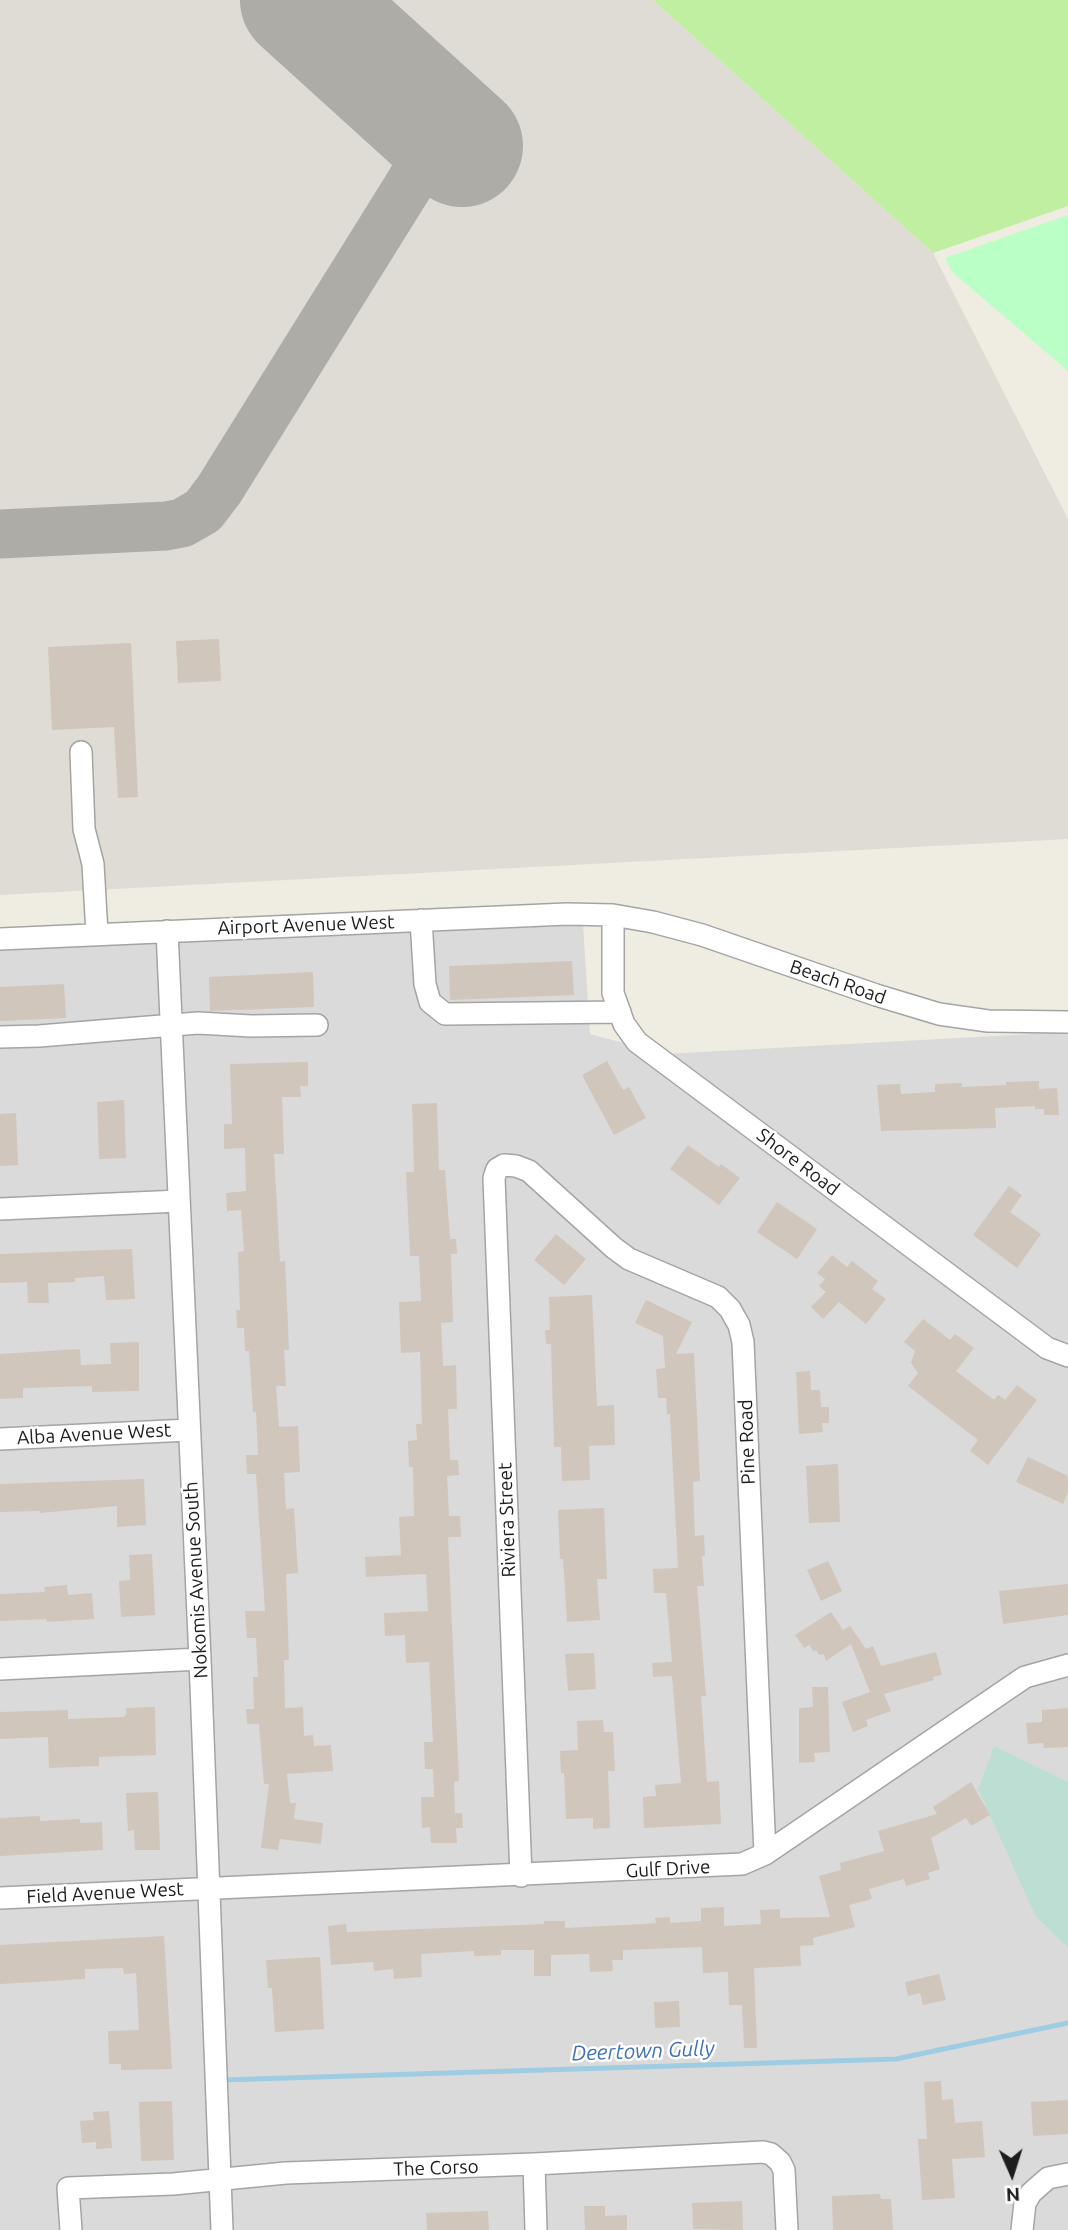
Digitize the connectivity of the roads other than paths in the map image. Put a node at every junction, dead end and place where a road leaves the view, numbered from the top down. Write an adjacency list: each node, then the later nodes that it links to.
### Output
1 (81, 752): 5 (street)
2 (612, 915): 3 (street, Airport Avenue West); 7 (street, Shore Road); 8 (street, Beach Road)
3 (421, 920): 4 (street, Airport Avenue West); 7 (street)
4 (167, 931): 5 (street, Airport Avenue West); 9 (street, Nokomis Avenue South)
5 (97, 934): 6 (street, Airport Avenue West)
6 (0, 939)
7 (620, 1013): 15 (street, Shore Road)
8 (1068, 1022)
9 (171, 1024): 10 (street); 11 (street); 13 (street, Nokomis Avenue South)
10 (317, 1025)
11 (0, 1037)
12 (500, 1167): 21 (street, Pine Road); 22 (street, Riviera Street)
13 (179, 1200): 14 (street); 16 (street, Nokomis Avenue South)
14 (0, 1209)
15 (1068, 1356)
16 (189, 1430): 17 (street, Alba Avenue West); 18 (street, Nokomis Avenue South)
17 (0, 1438)
18 (200, 1659): 20 (street); 23 (street, Nokomis Avenue South)
19 (1068, 1665): 21 (street, Gulf Drive)
20 (0, 1669)
21 (765, 1854): 22 (street, Gulf Drive)
22 (521, 1875): 23 (street, Gulf Drive)
23 (209, 1888): 24 (street, Field Avenue West); 27 (street, Nokomis Avenue South)
24 (0, 1898)
25 (534, 2164): 27 (street, The Corso); 30 (street); 31 (street, The Corso)
26 (1068, 2174): 32 (street)
27 (219, 2179): 28 (street, The Corso); 29 (street, Nokomis Avenue South)
28 (71, 2230)
29 (222, 2230)
30 (537, 2230)
31 (788, 2230)
32 (1022, 2230)

